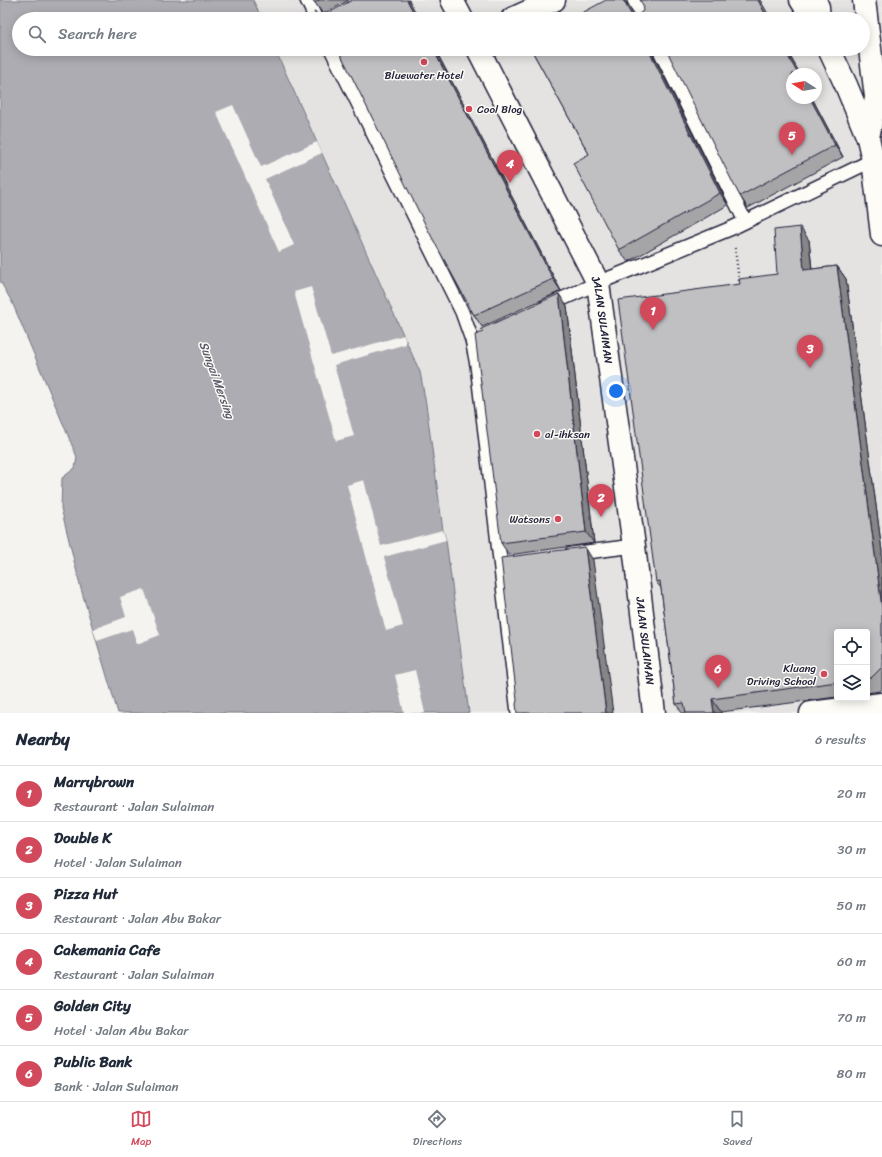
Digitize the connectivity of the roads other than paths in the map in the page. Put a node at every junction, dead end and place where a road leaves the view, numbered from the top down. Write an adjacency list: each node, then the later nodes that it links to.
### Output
1 (307, 0): 8 (lane)
2 (452, 0): 9 (street)
3 (554, 0): 10 (street)
4 (634, 0): 11 (lane)
5 (801, 0): 12 (street)
6 (815, 0): 13 (street)
7 (864, 0): 14 (street)
8 (313, 12)
9 (458, 12)
10 (527, 12)
11 (640, 12)
12 (809, 12)
13 (818, 12)
14 (865, 12)
15 (870, 48): 20 (street)
16 (334, 56): 27 (lane)
17 (482, 56): 24 (street, JALAN SULAIMAN)
18 (662, 56): 22 (lane)
19 (832, 56): 20 (street)
20 (868, 138): 21 (street)
21 (873, 160): 22 (lane); 23 (street)
22 (745, 221): 24 (lane)
23 (882, 235)
24 (598, 283): 25 (lane); 28 (street, JALAN SULAIMAN)
25 (535, 312)
26 (486, 334): 27 (lane)
27 (472, 340): 31 (lane)
28 (634, 546): 29 (lane); 35 (street, JALAN SULAIMAN)
29 (555, 556)
30 (516, 562): 31 (lane)
31 (500, 564): 34 (lane)
32 (882, 704): 33 (street)
33 (823, 712)
34 (518, 713)
35 (654, 713)

